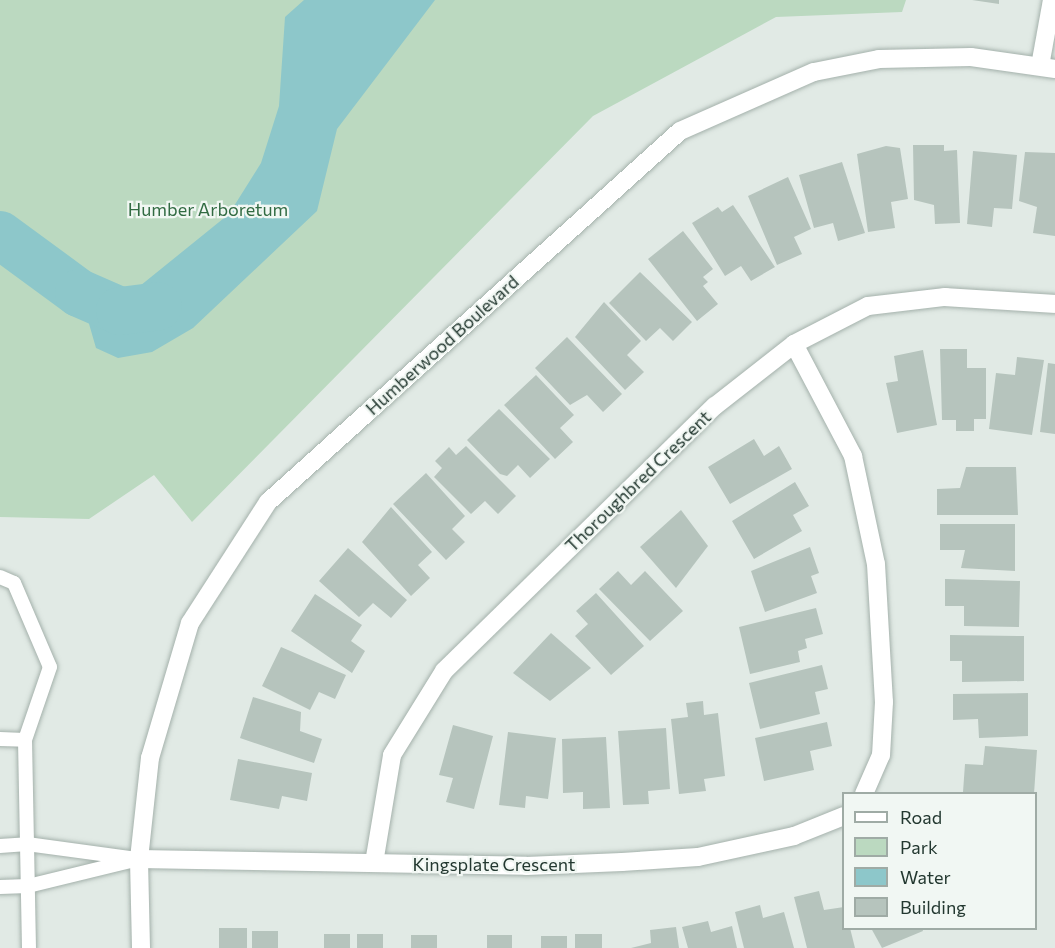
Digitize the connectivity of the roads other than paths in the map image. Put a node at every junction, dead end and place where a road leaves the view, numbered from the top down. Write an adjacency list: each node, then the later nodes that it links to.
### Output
1 (1052, 0): 2 (street)
2 (1047, 68): 12 (street, Humberwood Boulevard)
3 (1055, 304): 4 (street, Thoroughbred Crescent)
4 (794, 344): 8 (street); 13 (street, Thoroughbred Crescent)
5 (0, 577): 7 (lane)
6 (0, 739): 7 (lane)
7 (25, 740): 10 (lane)
8 (865, 792)
9 (842, 816): 13 (street, Kingsplate Crescent)
10 (27, 844): 11 (lane); 12 (lane); 14 (lane)
11 (0, 846)
12 (139, 859): 13 (street, Kingsplate Crescent); 14 (lane); 17 (street, Humberwood Boulevard)
13 (374, 863)
14 (28, 886): 15 (lane); 16 (lane)
15 (0, 887)
16 (29, 948)
17 (141, 948)

